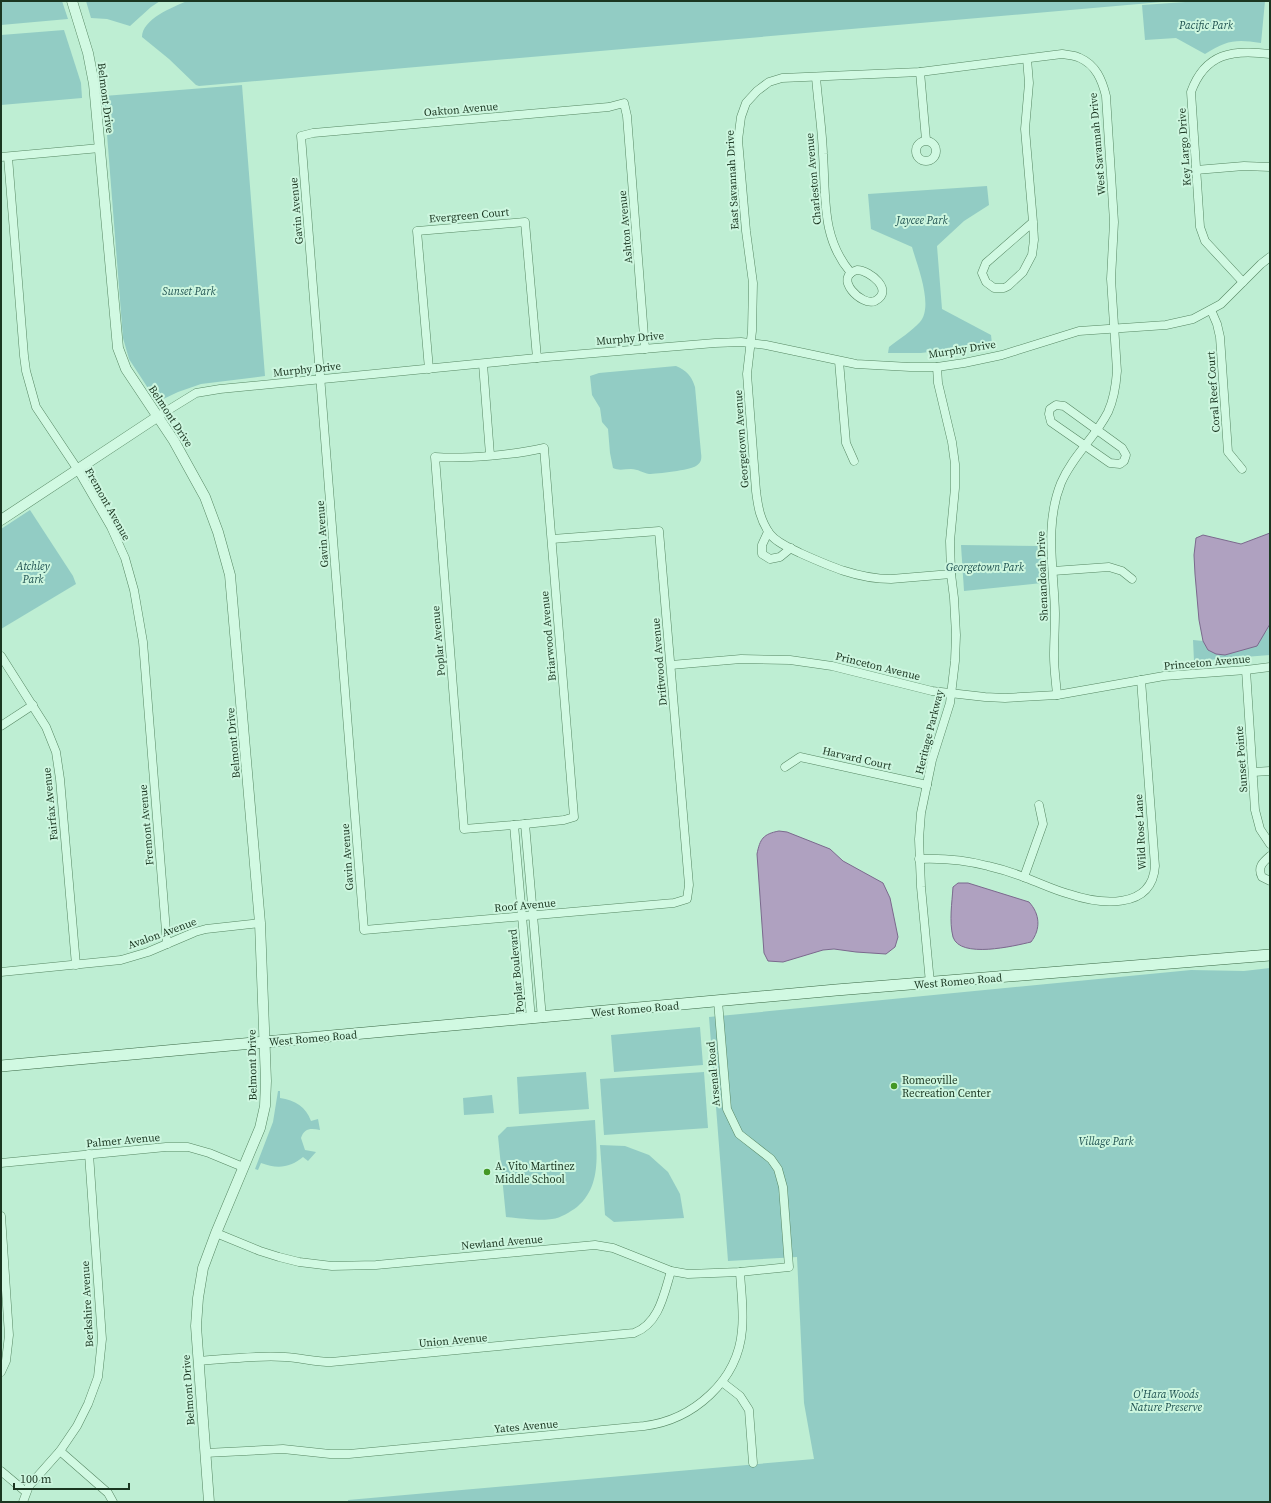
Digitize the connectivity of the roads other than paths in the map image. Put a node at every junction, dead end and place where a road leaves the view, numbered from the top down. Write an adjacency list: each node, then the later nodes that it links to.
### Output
1 (72, 1): 9 (street, Belmont Drive)
2 (1270, 54): 12 (street, Key Largo Drive)
3 (1026, 59): 4 (street, West Savannah Drive); 13 (street); 18 (street, West Savannah Drive)
4 (920, 72): 5 (street, East Savannah Drive); 8 (street)
5 (816, 77): 15 (street, Charleston Avenue); 19 (street, East Savannah Drive)
6 (624, 103): 7 (street, Oakton Avenue); 20 (street, Ashton Avenue)
7 (301, 136): 26 (street, Gavin Avenue)
8 (926, 140)
9 (100, 148): 10 (street); 27 (street, Belmont Drive)
10 (4, 157): 33 (street, Fremont Avenue)
11 (1270, 167): 12 (street)
12 (1196, 170): 16 (street, Key Largo Drive)
13 (1033, 222): 13 (street)
14 (1270, 257): 16 (street, Murphy Drive)
15 (851, 273): 15 (street, Charleston Avenue)
16 (1243, 282): 17 (street, Murphy Drive)
17 (1211, 310): 18 (street, Murphy Drive); 32 (street, Coral Reef Court)
18 (1116, 328): 24 (street, Murphy Drive); 28 (street, Shenandoah Drive)
19 (750, 343): 20 (street, Murphy Drive); 22 (street, Murphy Drive); 35 (street, Georgetown Avenue)
20 (645, 349): 21 (street, Murphy Drive)
21 (537, 358): 23 (street, Murphy Drive); 25 (street, Evergreen Court)
22 (840, 361): 24 (street, Murphy Drive); 31 (street)
23 (483, 364): 25 (street, Murphy Drive); 30 (street)
24 (937, 367): 39 (street, Heritage Parkway)
25 (429, 369): 26 (street, Murphy Drive)
26 (321, 379): 27 (street, Murphy Drive); 66 (street, Gavin Avenue)
27 (158, 417): 33 (street, Murphy Drive); 65 (street, Belmont Drive)
28 (1098, 429): 29 (street, Shenandoah Drive); 29 (street); 29 (street)
29 (1084, 446): 38 (street, Shenandoah Drive)
30 (490, 455): 36 (street, Briarwood Avenue); 56 (street, Poplar Avenue)
31 (854, 461)
32 (1242, 469)
33 (78, 470): 34 (street, Murphy Drive); 67 (street, Fremont Avenue)
34 (1, 520)
35 (768, 532): 37 (street, Georgetown Avenue); 37 (street)
36 (552, 539): 42 (street, Driftwood Avenue); 55 (street, Briarwood Avenue)
37 (791, 548): 39 (street, Georgetown Avenue)
38 (1053, 571): 40 (street); 47 (street, Shenandoah Drive)
39 (951, 574): 46 (street, Heritage Parkway)
40 (1132, 579)
41 (1, 656): 48 (street, Fairfax Avenue)
42 (671, 665): 46 (street, Princeton Avenue); 62 (street, Driftwood Avenue)
43 (1270, 667): 44 (street, Princeton Avenue)
44 (1246, 670): 45 (street, Princeton Avenue); 52 (street, Sunset Pointe)
45 (1141, 680): 47 (street, Princeton Avenue); 60 (street, Wild Rose Lane)
46 (951, 693): 47 (street, Princeton Avenue); 53 (street, Heritage Parkway)
47 (1056, 695)
48 (33, 705): 49 (street); 69 (street, Fairfax Avenue)
49 (1, 726)
50 (785, 767): 53 (street, Harvard Court)
51 (1270, 771): 52 (street)
52 (1253, 772): 57 (street, Sunset Pointe)
53 (927, 785): 59 (street, Heritage Parkway)
54 (1039, 804): 60 (street)
55 (525, 824): 56 (street, Briarwood Avenue); 63 (street)
56 (514, 825): 64 (street, Poplar Boulevard)
57 (1270, 844)
58 (1270, 856): 61 (street)
59 (919, 859): 60 (street, Wild Rose Lane); 71 (street, Heritage Parkway)
60 (1024, 877)
61 (1270, 881)
62 (687, 899): 63 (street, Roof Avenue)
63 (533, 916): 64 (street, Roof Avenue); 73 (street)
64 (522, 917): 66 (street, Roof Avenue); 73 (street, Poplar Boulevard)
65 (260, 923): 67 (street, Avalon Avenue); 74 (street, Belmont Drive)
66 (364, 930)
67 (167, 944): 69 (street, Avalon Avenue)
68 (1270, 955): 71 (main road, West Romeo Road)
69 (76, 965): 70 (street, Avalon Avenue)
70 (1, 972)
71 (930, 983): 72 (main road, West Romeo Road)
72 (718, 1001): 73 (main road, West Romeo Road); 81 (street, Arsenal Road)
73 (536, 1018): 74 (main road, West Romeo Road)
74 (264, 1042): 75 (main road, West Romeo Road); 78 (street, Belmont Drive)
75 (1, 1066)
76 (89, 1154): 77 (street, Palmer Avenue); 78 (street, Palmer Avenue); 87 (street, Berkshire Avenue)
77 (1, 1163)
78 (243, 1168): 80 (street, Belmont Drive)
79 (1, 1216): 85 (street)
80 (216, 1233): 82 (street, Newland Avenue); 84 (street, Belmont Drive)
81 (789, 1267): 83 (street, Newland Avenue)
82 (671, 1271): 83 (street, Newland Avenue); 84 (street, Union Avenue)
83 (740, 1272): 86 (street, Yates Avenue)
84 (198, 1361): 88 (street, Belmont Drive)
85 (1, 1372)
86 (722, 1382): 88 (street, Yates Avenue); 89 (street)
87 (60, 1452): 91 (street, Berkshire Avenue); 93 (street)
88 (205, 1453): 94 (street, Belmont Drive)
89 (753, 1463)
90 (1, 1470): 91 (street)
91 (26, 1492): 92 (street, Berkshire Avenue)
92 (23, 1502)
93 (113, 1502)
94 (208, 1502)

